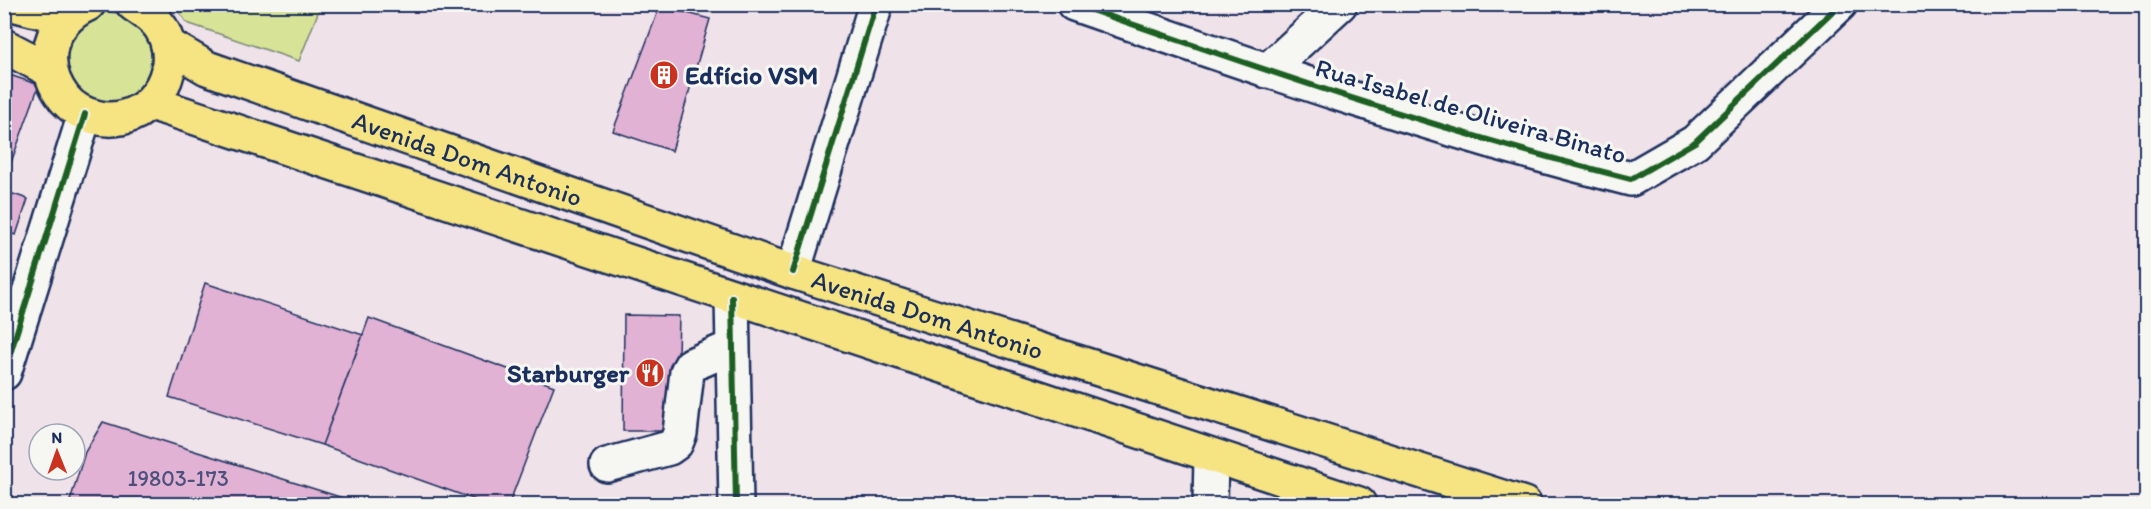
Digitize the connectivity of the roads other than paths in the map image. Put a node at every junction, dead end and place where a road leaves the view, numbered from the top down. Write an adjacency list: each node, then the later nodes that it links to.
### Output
1 (13, 4): 7 (main road)
2 (876, 4): 14 (street)
3 (1074, 4): 11 (street, Rua Isabel de Oliveira Binato)
4 (1340, 4): 11 (street)
5 (1840, 4): 11 (street, Rua Isabel de Oliveira Binato)
6 (133, 5): 8 (main road)
7 (79, 9): 10 (main road)
8 (168, 45): 12 (main road); 14 (main road, Avenida Dom Antonio)
9 (4, 46): 10 (main road)
10 (50, 70): 13 (main road)
11 (1267, 71)
12 (151, 103): 13 (main road); 15 (main road, Avenida Dom Antonio)
13 (85, 114): 17 (street)
14 (793, 272): 23 (main road, Avenida Dom Antonio)
15 (732, 297): 16 (street); 18 (main road, Avenida Dom Antonio)
16 (732, 348): 19 (street); 20 (street)
17 (4, 373)
18 (1211, 457): 21 (street); 22 (main road, Avenida Dom Antonio)
19 (607, 465)
20 (736, 504)
21 (1210, 504)
22 (1359, 504)
23 (1524, 504)

